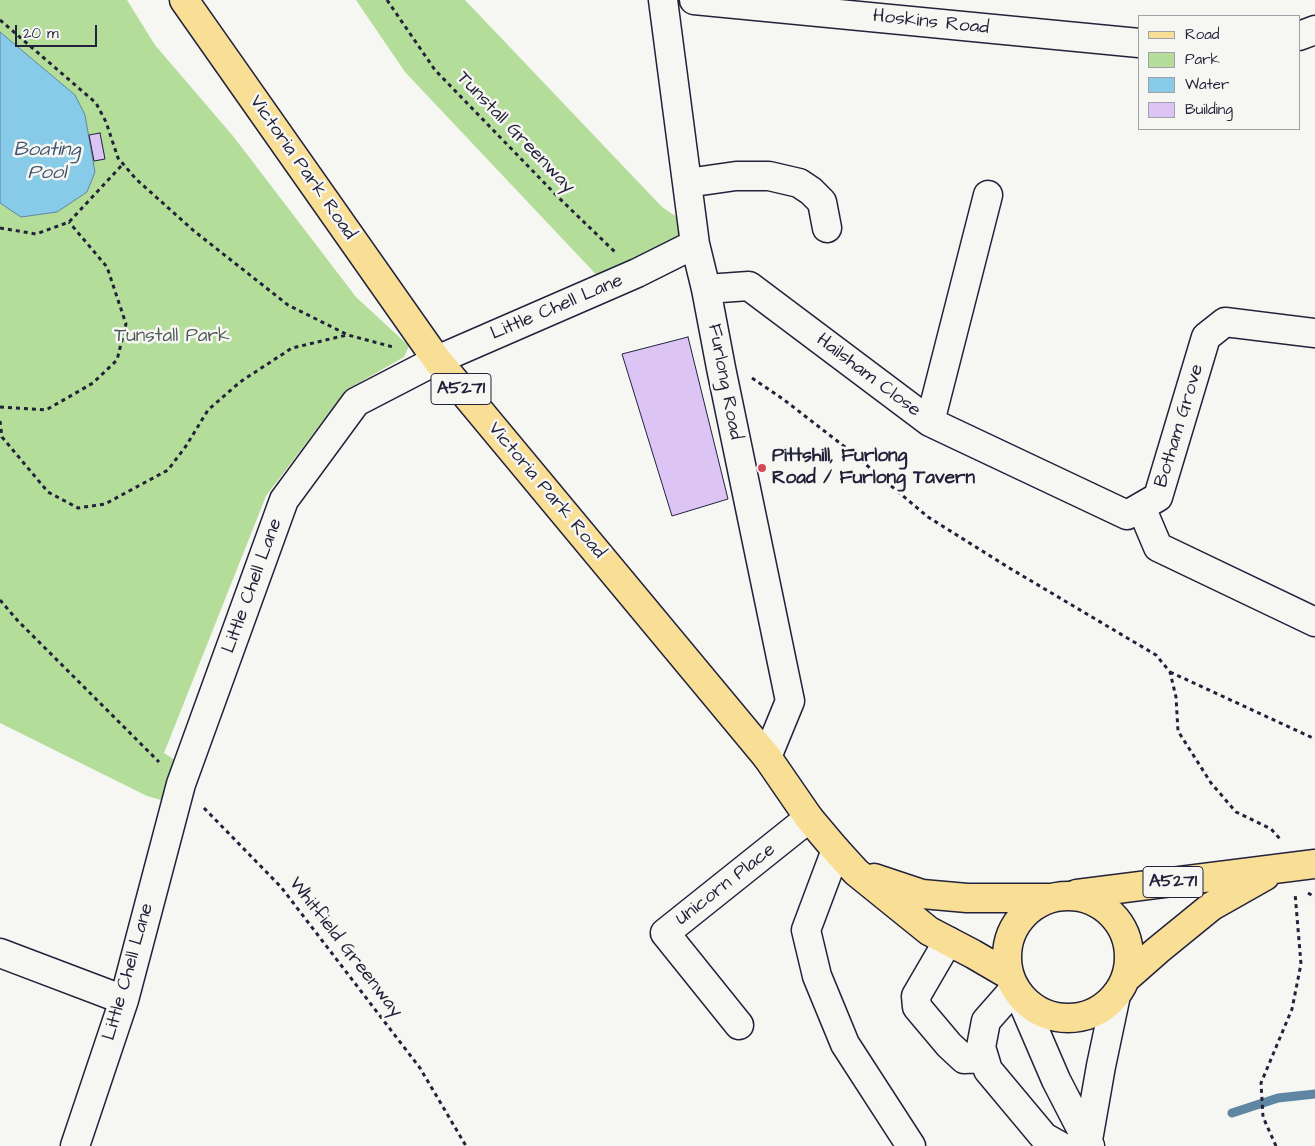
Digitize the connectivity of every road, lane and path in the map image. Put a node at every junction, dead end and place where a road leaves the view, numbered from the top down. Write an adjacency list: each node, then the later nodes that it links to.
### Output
1 (184, 0): 20 (main road, Victoria Park Road / A5271)
2 (387, 0): 16 (path, Tunstall Greenway)
3 (663, 0): 10 (street, Furlong Road)
4 (694, 0): 8 (street, Hoskins Road)
5 (0, 20): 9 (path)
6 (1315, 30): 7 (street)
7 (1300, 36)
8 (1138, 43)
9 (123, 164): 12 (path); 19 (path)
10 (687, 183): 14 (street); 15 (street, Furlong Road)
11 (988, 195): 24 (street, Hailsham Close)
12 (69, 222): 13 (path); 22 (path)
13 (0, 228)
14 (827, 228)
15 (695, 244): 16 (street, Little Chell Lane); 17 (street, Furlong Road)
16 (637, 274): 20 (street, Little Chell Lane)
17 (706, 289): 21 (street, Furlong Road); 24 (street, Hailsham Close)
18 (1315, 333): 25 (street, Botham Grove)
19 (348, 335): 20 (path); 23 (path)
20 (437, 360): 30 (main road, Victoria Park Road / A5271); 31 (street, Little Chell Lane)
21 (721, 368): 28 (path); 30 (street, Furlong Road)
22 (0, 407)
23 (0, 421)
24 (930, 422): 25 (street, Botham Grove)
25 (1141, 507): 27 (street)
26 (0, 600): 31 (path, Whitfield Greenway)
27 (1315, 622)
28 (1170, 672): 29 (path); 35 (path)
29 (1315, 739)
30 (767, 757): 32 (main road, Victoria Park Road / A5271)
31 (180, 784): 42 (street, Little Chell Lane); 47 (path, Whitfield Greenway)
32 (809, 818): 33 (main road, Victoria Park Road / A5271); 43 (street, Unicorn Place)
33 (836, 850): 34 (main road, Victoria Park Road / A5271); 48 (street)
34 (856, 872): 36 (main road, Victoria Park Road / A5271); 38 (main road, Victoria Park Road / A5271)
35 (1293, 872): 36 (main road, A5271); 37 (path); 41 (main road, A5271); 50 (path)
36 (1060, 897): 40 (main road); 41 (main road)
37 (1315, 897)
38 (948, 941): 40 (main road, Victoria Park Road / A5271); 44 (street)
39 (0, 953): 42 (street)
40 (1014, 986): 41 (main road); 44 (street); 45 (street)
41 (1121, 987): 45 (street)
42 (124, 1000): 46 (street, Little Chell Lane)
43 (739, 1026)
44 (984, 1058): 49 (street)
45 (1089, 1143)
46 (75, 1146)
47 (466, 1146)
48 (911, 1146)
49 (1060, 1146)
50 (1276, 1146)

